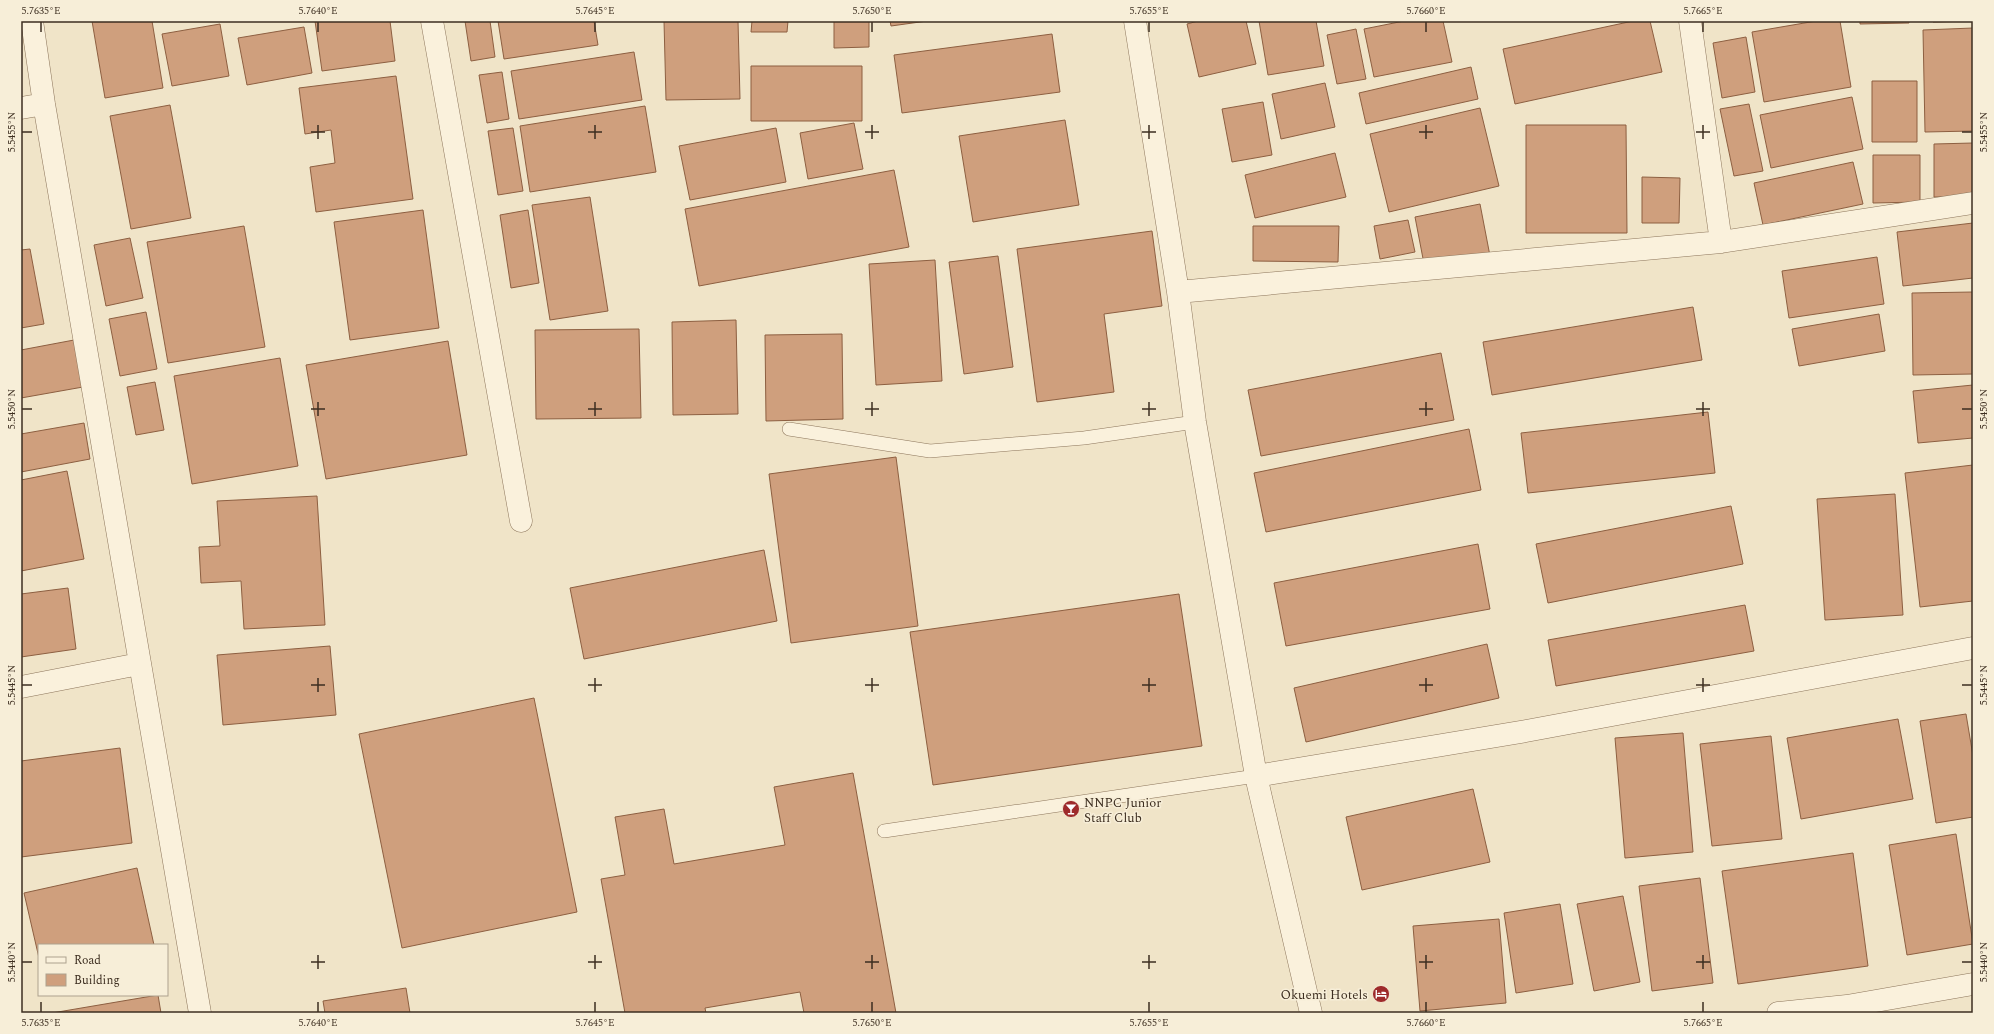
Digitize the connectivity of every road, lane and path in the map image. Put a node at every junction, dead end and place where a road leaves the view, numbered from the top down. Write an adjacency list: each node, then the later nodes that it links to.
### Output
1 (32, 21): 5 (street)
2 (432, 21): 12 (street)
3 (1135, 21): 9 (street)
4 (1690, 21): 8 (street)
5 (44, 104): 6 (street); 14 (street)
6 (21, 108)
7 (1973, 203): 8 (street)
8 (1722, 242): 9 (street)
9 (1178, 292): 10 (street)
10 (1195, 422): 11 (lane); 16 (street)
11 (788, 429)
12 (522, 521)
13 (1973, 648): 16 (street)
14 (139, 664): 15 (street); 20 (street)
15 (21, 686)
16 (1256, 776): 17 (lane); 21 (street)
17 (884, 831)
18 (1973, 984): 19 (street)
19 (1847, 1010): 22 (street)
20 (200, 1013)
21 (1310, 1013)
22 (1778, 1013)

